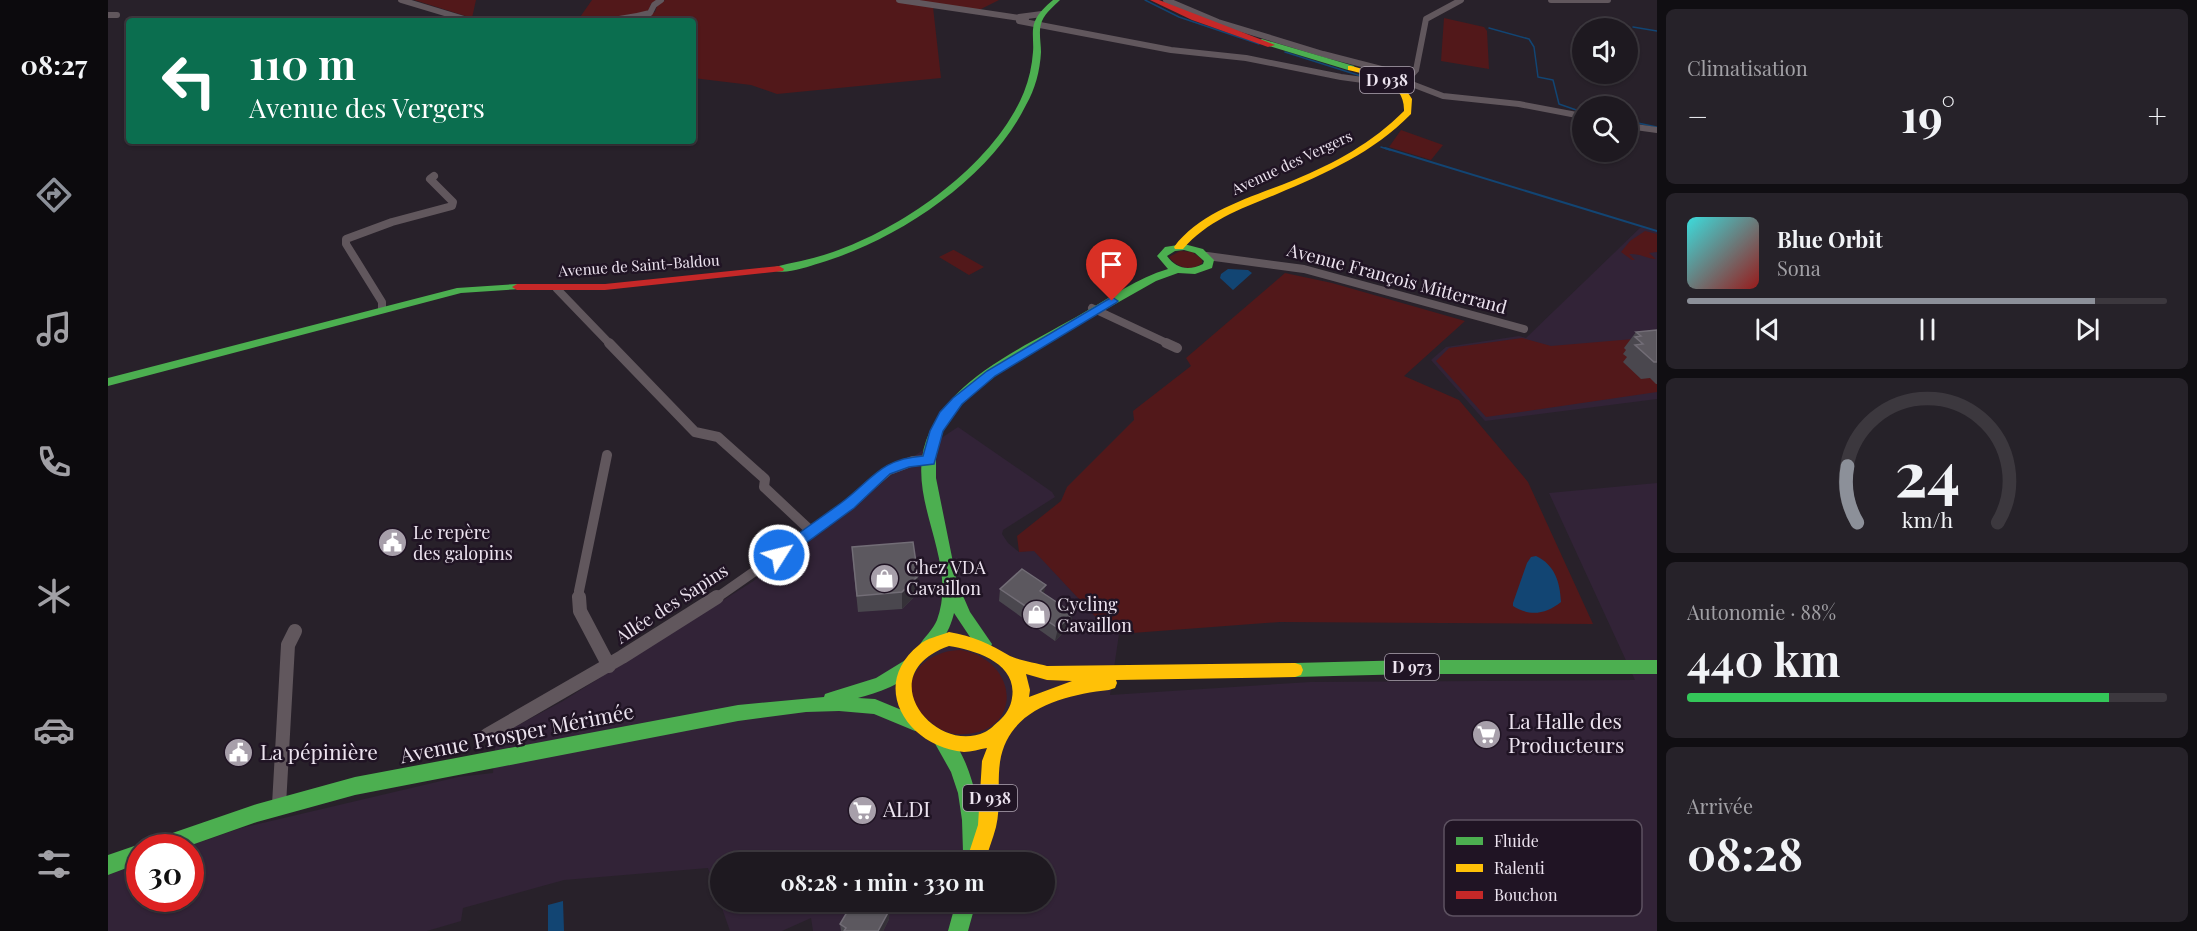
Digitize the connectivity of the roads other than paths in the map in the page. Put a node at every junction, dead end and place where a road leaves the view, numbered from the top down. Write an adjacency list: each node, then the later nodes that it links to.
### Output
1 (401, 0): 11 (street)
2 (661, 0): 12 (street)
3 (899, 0): 13 (street)
4 (1153, 0): 16 (main road, D 938)
5 (1166, 0): 17 (street)
6 (1461, 0): 17 (street)
7 (1551, 0): 8 (street)
8 (1608, 0)
9 (108, 15): 10 (street)
10 (117, 15)
11 (461, 18)
12 (630, 18)
13 (1018, 19): 14 (street); 14 (street)
14 (1042, 23): 15 (street); 15 (street); 28 (main road, Avenue de Saint-Baldou)
15 (1068, 29): 18 (street)
16 (1262, 41): 18 (main road, D 938); 18 (main road, D 938)
17 (1416, 70): 18 (street)
18 (1393, 84): 19 (street); 23 (main road, Avenue des Vergers / D 938)
19 (1572, 114)
20 (1638, 127): 21 (street)
21 (1657, 130)
22 (434, 176): 29 (street)
23 (1208, 223): 24 (main road, Avenue des Vergers / D 938); 25 (main road)
24 (1179, 247): 25 (main road); 26 (main road, D 938)
25 (1205, 257): 27 (main road, D 938); 31 (street, Avenue François Mitterrand)
26 (1163, 260): 27 (main road); 30 (main road, D 938)
27 (1177, 270): 30 (main road, D 938)
28 (557, 289): 29 (main road, Avenue de Saint-Baldou); 36 (street)
29 (382, 309): 33 (main road, Avenue de Saint-Baldou)
30 (1095, 309): 32 (street); 35 (main road, D 938)
31 (1524, 329)
32 (1177, 348)
33 (108, 382)
34 (607, 455): 42 (street)
35 (929, 460): 36 (street, Allée des Sapins); 37 (main road, D 938)
36 (812, 532): 42 (street, Allée des Sapins)
37 (946, 572): 39 (main road, D 938); 40 (main road, D 938)
38 (295, 630): 52 (street)
39 (984, 644): 40 (main road, D 938); 41 (main road, D 938)
40 (927, 646): 43 (main road, D 938)
41 (1010, 663): 45 (main road, D 973); 47 (main road)
42 (609, 666): 50 (street, Allée des Sapins)
43 (907, 666): 46 (main road, Avenue Prosper Mérimée); 48 (main road)
44 (1657, 667): 45 (main road, D 973)
45 (1202, 673): 47 (main road, D 973)
46 (787, 708): 48 (main road, Avenue Prosper Mérimée); 52 (main road, Avenue Prosper Mérimée)
47 (1016, 715): 49 (main road, D 938)
48 (915, 723): 51 (main road, D 938)
49 (1001, 733): 51 (main road, D 938); 55 (main road, D 938)
50 (487, 735)
51 (942, 740): 54 (main road, D 938)
52 (279, 805): 53 (main road, Avenue Prosper Mérimée)
53 (195, 834)
54 (974, 852)
55 (978, 852)
56 (126, 858): 57 (main road)
57 (108, 865)
58 (963, 912): 59 (main road)
59 (958, 931)

